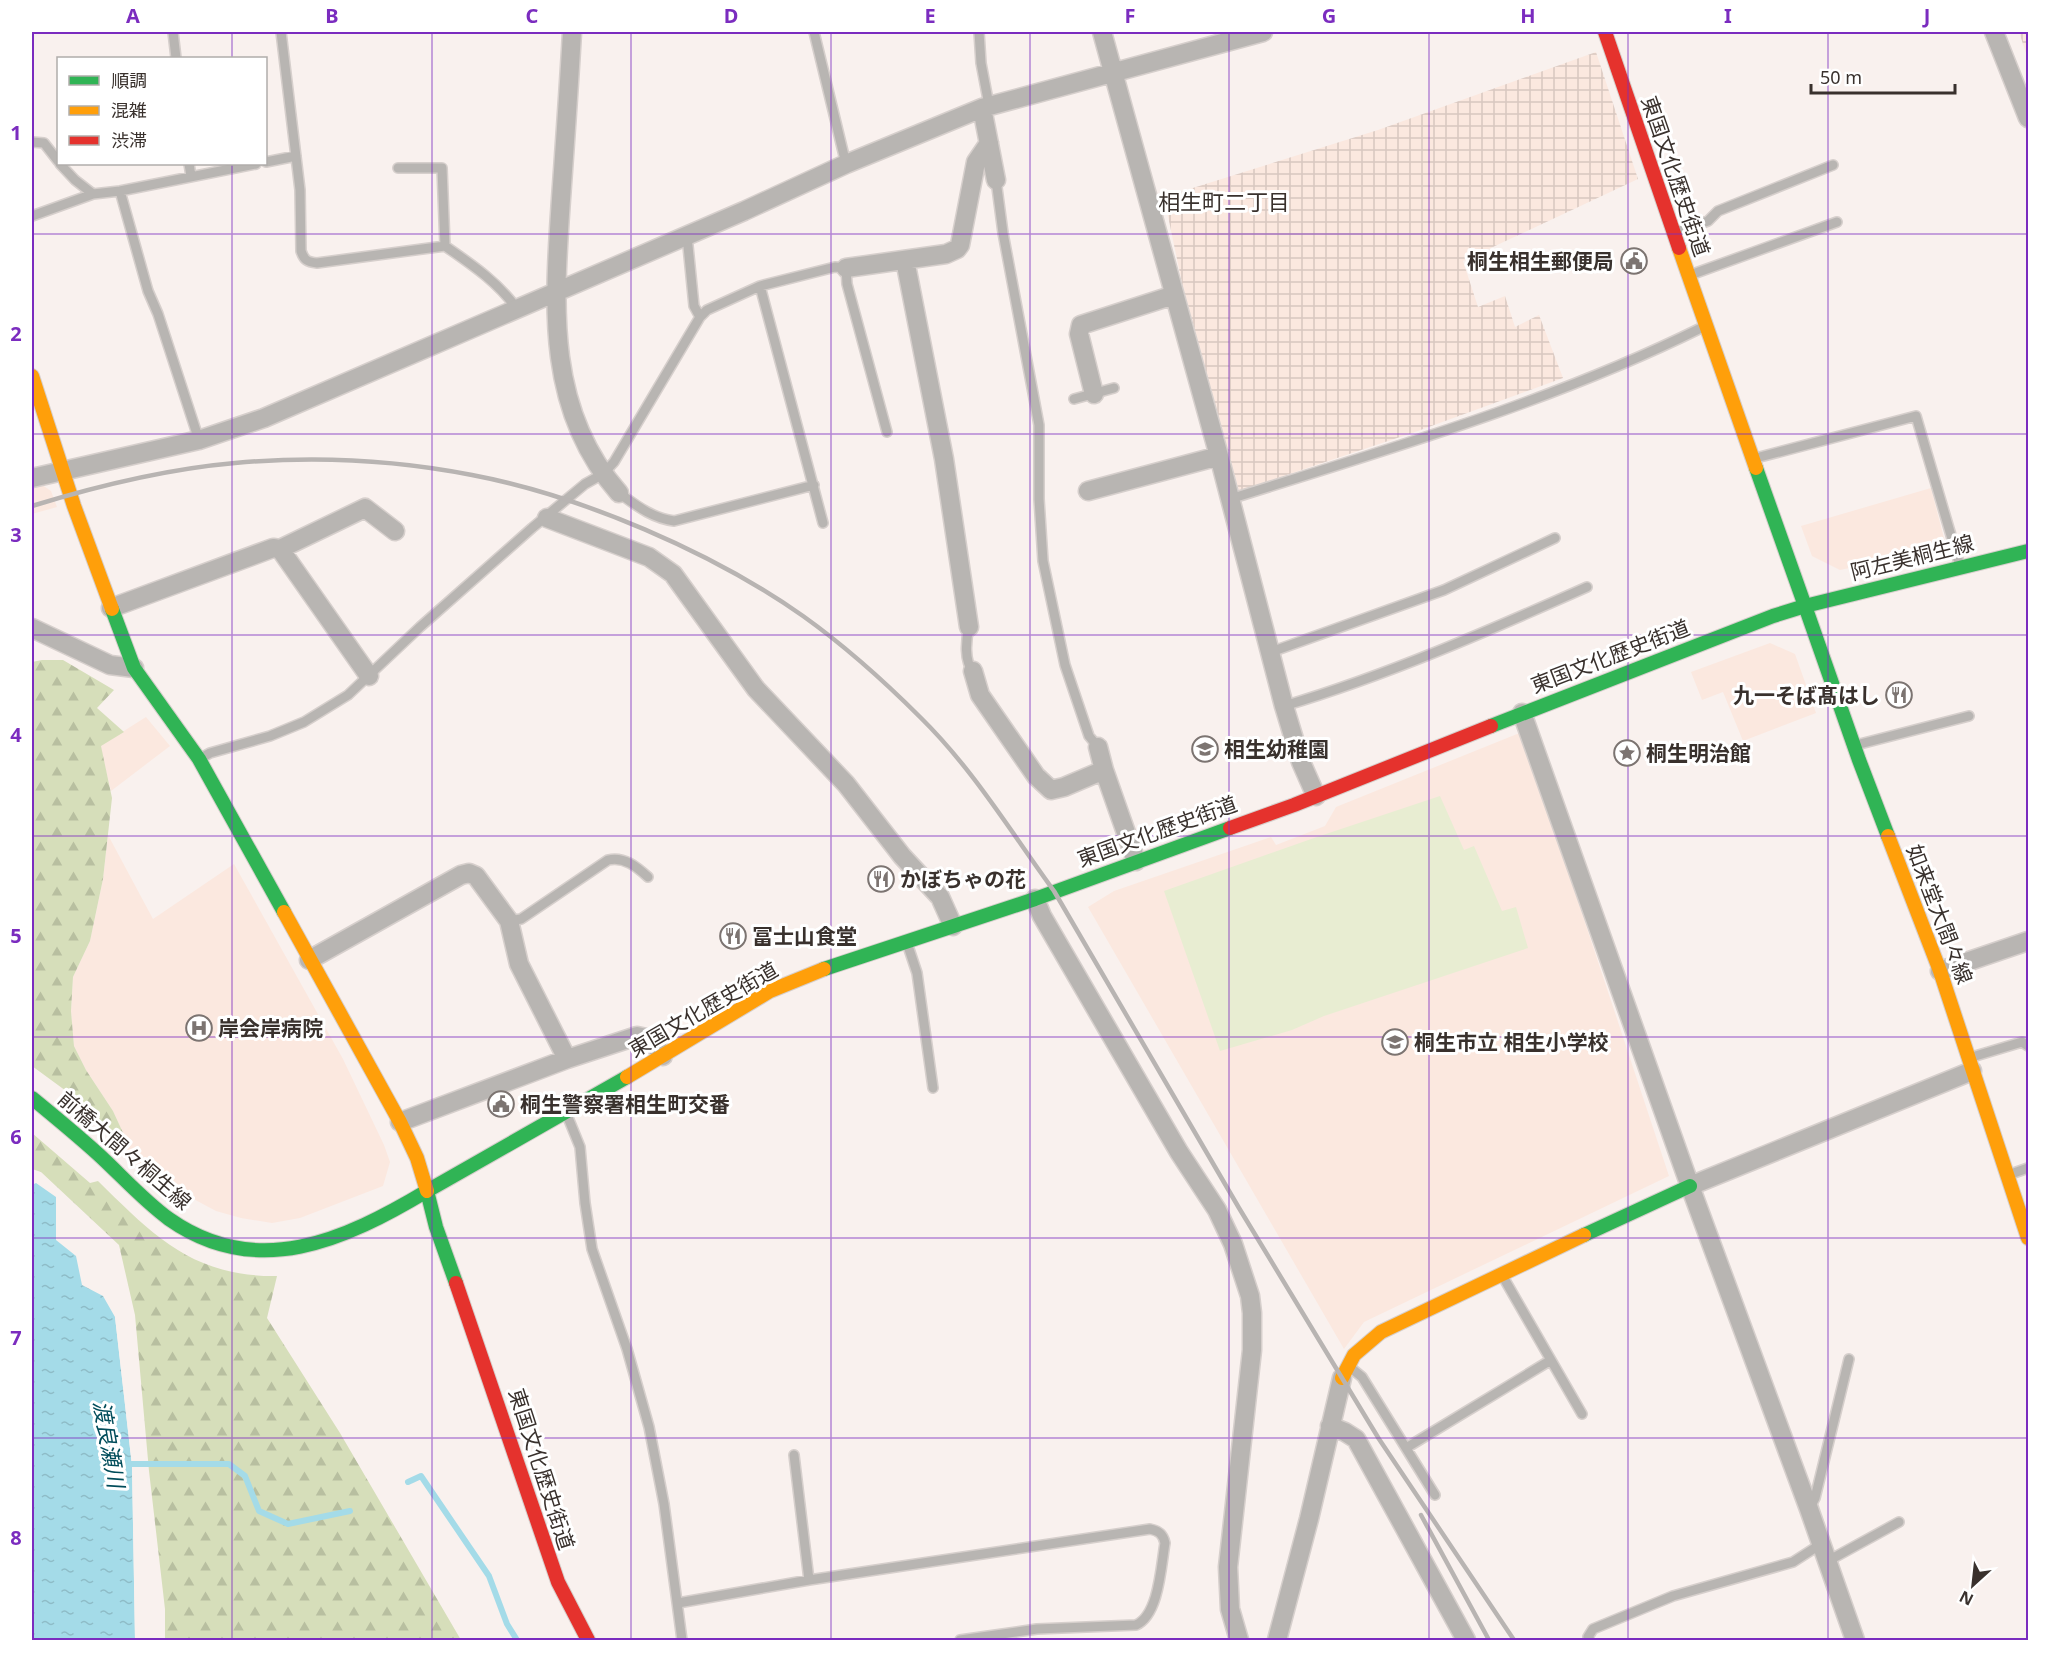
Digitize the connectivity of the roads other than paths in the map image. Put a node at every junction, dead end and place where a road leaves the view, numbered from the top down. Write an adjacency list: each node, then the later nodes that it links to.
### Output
1 (173, 32): 10 (lane)
2 (281, 32): 16 (lane)
3 (572, 32): 38 (street)
4 (814, 32): 19 (lane)
5 (979, 32): 12 (lane)
6 (1102, 32): 11 (street)
7 (1263, 32): 11 (street)
8 (1605, 32): 31 (main road, 東国文化歴史街道)
9 (1994, 32): 13 (street)
10 (176, 57)
11 (1113, 72): 12 (street); 39 (street)
12 (986, 107): 15 (street); 19 (street)
13 (2028, 118)
14 (32, 142): 17 (lane)
15 (989, 143): 26 (street); 34 (street)
16 (296, 156): 18 (lane); 33 (lane)
17 (57, 159)
18 (267, 162)
19 (846, 164): 32 (street)
20 (62, 165): 28 (lane)
21 (189, 165): 25 (lane)
22 (251, 165): 25 (lane)
23 (1833, 165): 31 (lane)
24 (398, 168): 33 (lane)
25 (191, 176): 27 (lane)
26 (996, 180): 78 (lane)
27 (120, 191): 28 (lane); 48 (lane)
28 (93, 195): 29 (lane)
29 (32, 216)
30 (1837, 222): 36 (lane)
31 (1673, 232): 36 (main road, 東国文化歴史街道)
32 (687, 236): 38 (street); 41 (lane)
33 (445, 246): 40 (lane)
34 (905, 260): 35 (street); 68 (street)
35 (846, 268): 37 (lane); 47 (lane)
36 (1689, 276): 42 (main road, 東国文化歴史街道)
37 (760, 286): 41 (lane); 54 (lane)
38 (557, 292): 40 (street); 52 (street)
39 (1174, 295): 45 (street); 49 (street)
40 (517, 309): 48 (street)
41 (700, 317): 52 (lane)
42 (1706, 326): 50 (main road, 東国文化歴史街道); 57 (lane)
43 (32, 376): 51 (main road)
44 (1114, 388): 45 (lane)
45 (1094, 394): 46 (lane)
46 (1074, 399)
47 (887, 432)
48 (199, 440): 51 (street)
49 (1219, 456): 55 (street); 57 (street)
50 (1752, 459): 64 (lane); 66 (main road, 東国文化歴史街道)
51 (64, 471): 53 (street); 67 (main road)
52 (603, 474): 56 (street); 58 (lane)
53 (32, 478)
54 (814, 484): 56 (lane); 59 (lane)
55 (1088, 491)
56 (619, 493)
57 (1230, 499): 70 (street)
58 (546, 518): 73 (lane); 86 (street)
59 (823, 523)
60 (395, 531): 62 (street)
61 (1555, 537): 70 (lane)
62 (280, 549): 67 (street); 73 (street)
63 (2028, 551): 64 (main road, 阿左美桐生線)
64 (1960, 566): 66 (main road, 阿左美桐生線)
65 (1587, 587): 74 (lane)
66 (1805, 606): 75 (main road, 東国文化歴史街道); 77 (main road, 如来堂大間々線)
67 (111, 608): 71 (main road)
68 (969, 627): 72 (lane)
69 (32, 628): 71 (street)
70 (1271, 652): 74 (street)
71 (134, 668): 79 (main road)
72 (973, 671): 80 (street)
73 (369, 676): 79 (lane)
74 (1284, 706): 81 (street)
75 (1522, 712): 81 (main road, 東国文化歴史街道); 101 (street)
76 (1969, 716): 77 (lane)
77 (1854, 746): 90 (main road, 如来堂大間々線)
78 (1098, 747): 80 (street)
79 (199, 759): 89 (main road)
80 (1104, 770): 82 (street)
81 (1317, 796): 82 (main road, 東国文化歴史街道)
82 (1136, 861): 84 (main road, 東国文化歴史街道)
83 (648, 877): 85 (lane)
84 (1035, 898): 86 (main road, 東国文化歴史街道); 121 (street)
85 (509, 921): 89 (street); 93 (street)
86 (953, 926): 87 (main road, 東国文化歴史街道)
87 (906, 941): 92 (main road, 東国文化歴史街道); 95 (lane)
88 (2028, 941): 90 (street)
89 (309, 960): 98 (main road)
90 (1940, 971): 94 (main road, 如来堂大間々線)
91 (2028, 1046): 94 (lane)
92 (663, 1056): 93 (street); 97 (main road, 東国文化歴史街道)
93 (567, 1059): 98 (street)
94 (1971, 1064): 100 (main road, 如来堂大間々線); 101 (street)
95 (933, 1088)
96 (32, 1098): 102 (main road, 前橋大間々桐生線)
97 (566, 1111): 102 (main road, 東国文化歴史街道); 117 (lane)
98 (399, 1122): 102 (main road)
99 (2028, 1168): 100 (lane)
100 (2008, 1175): 103 (main road, 如来堂大間々線)
101 (1690, 1186): 104 (main road); 113 (street)
102 (427, 1191): 118 (main road, 東国文化歴史街道)
103 (2028, 1238)
104 (1501, 1273): 106 (lane); 107 (main road)
105 (1849, 1359): 113 (lane)
106 (1551, 1360): 108 (lane); 110 (lane)
107 (1345, 1372): 109 (street); 110 (lane)
108 (1582, 1414)
109 (1330, 1426): 122 (street); 123 (street)
110 (1406, 1448): 112 (lane)
111 (794, 1455): 116 (lane)
112 (1435, 1495)
113 (1809, 1509): 115 (street)
114 (1899, 1522): 115 (lane)
115 (1824, 1553): 124 (lane); 125 (street)
116 (809, 1580): 117 (lane); 120 (lane)
117 (678, 1604): 119 (lane)
118 (588, 1641)
119 (682, 1641)
120 (960, 1641)
121 (1239, 1641)
122 (1277, 1641)
123 (1466, 1641)
124 (1590, 1641)
125 (1855, 1641)

